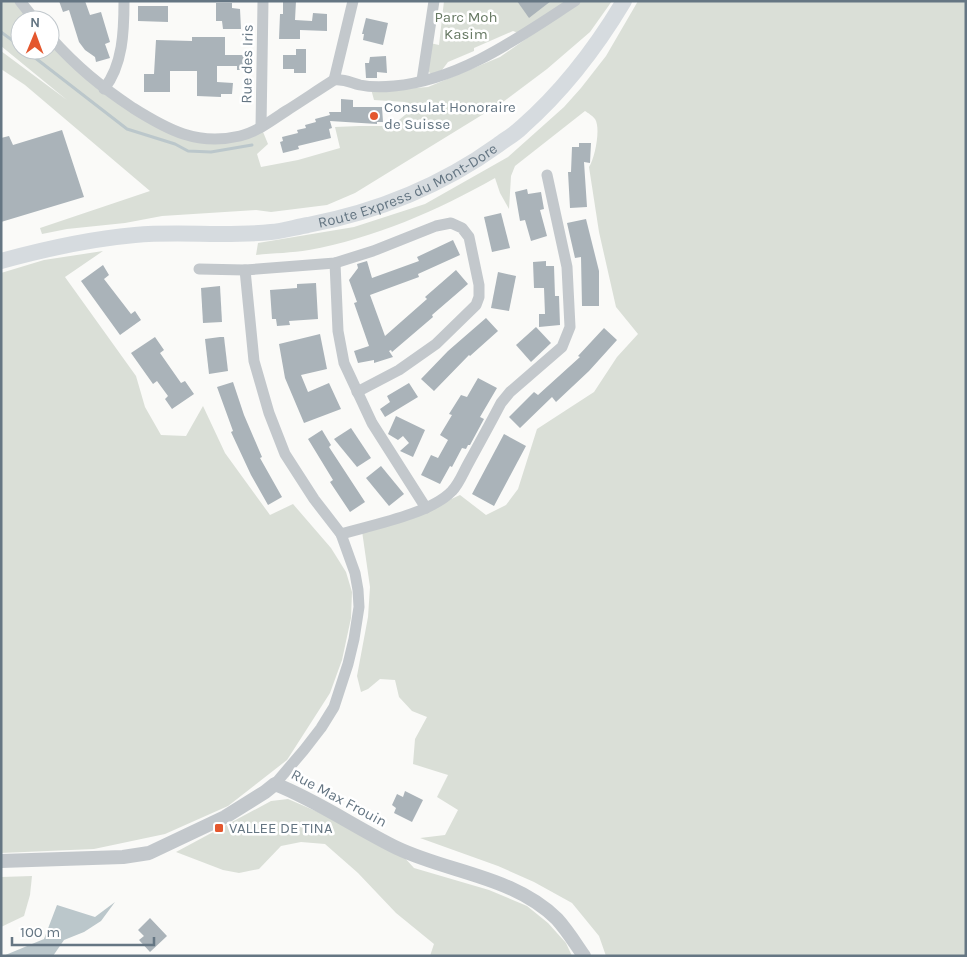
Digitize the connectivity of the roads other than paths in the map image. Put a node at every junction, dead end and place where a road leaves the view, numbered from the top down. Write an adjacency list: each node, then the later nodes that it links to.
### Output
1 (124, 1): 10 (street)
2 (263, 1): 11 (street, Rue des Iris)
3 (353, 1): 8 (street)
4 (434, 1): 9 (street)
5 (575, 1): 9 (street)
6 (624, 1): 13 (main road, Route Express du Mont-Dore)
7 (60, 48): 10 (street)
8 (334, 80): 9 (street); 11 (street)
9 (422, 80)
10 (104, 89): 11 (street)
11 (261, 127)
12 (548, 175): 18 (street)
13 (1, 261)
14 (335, 263): 16 (street); 17 (street); 17 (street)
15 (199, 269): 16 (street)
16 (246, 270): 19 (street)
17 (357, 392): 18 (street)
18 (426, 508): 19 (street)
19 (341, 534): 20 (street)
20 (276, 784): 21 (street, Rue Max Frouin); 22 (street, Rue Max Frouin)
21 (1, 861)
22 (584, 956)

